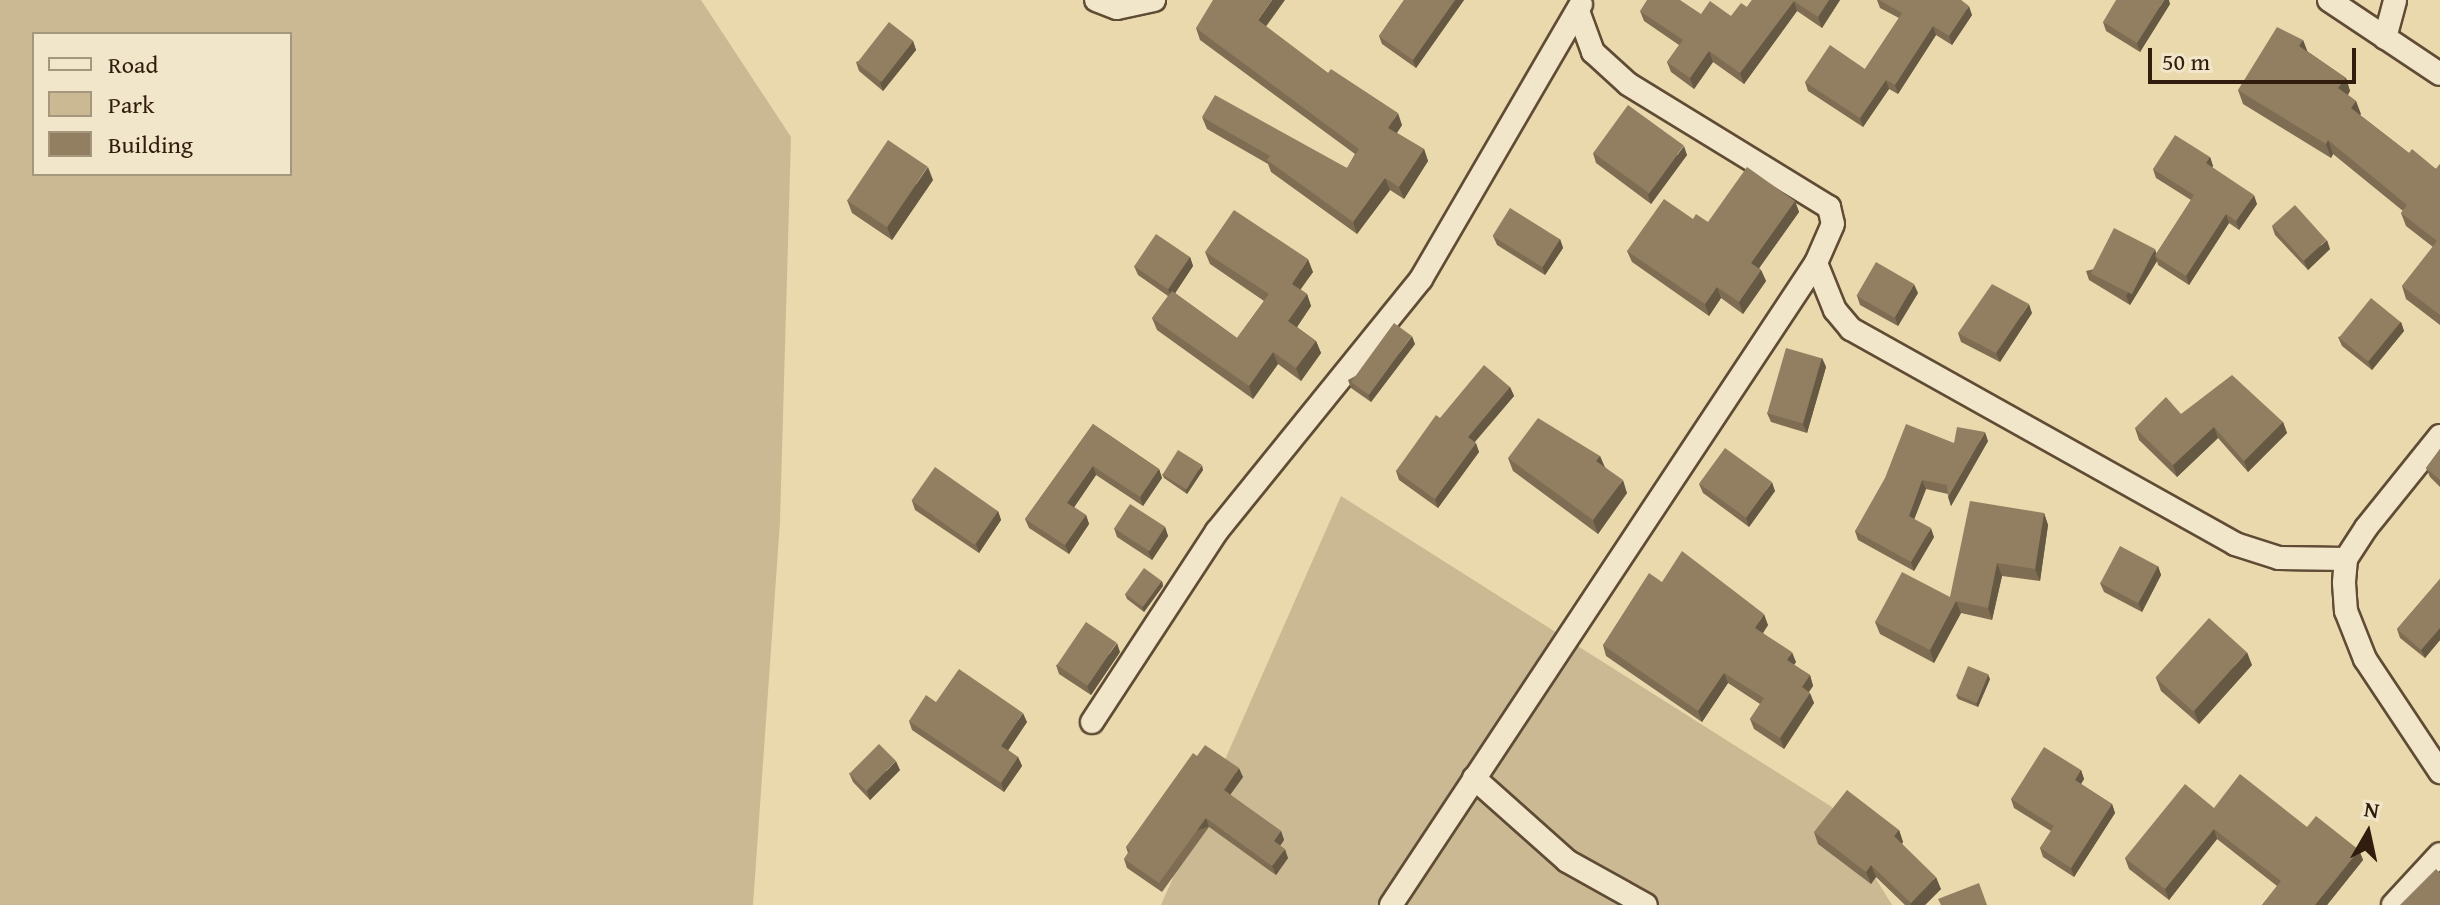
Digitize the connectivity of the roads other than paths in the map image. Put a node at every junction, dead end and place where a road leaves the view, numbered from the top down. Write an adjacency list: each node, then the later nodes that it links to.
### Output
1 (1096, 0): 2 (street)
2 (1154, 0)
3 (2329, 0): 6 (street)
4 (2395, 0): 6 (street)
5 (1580, 6): 8 (street); 11 (street)
6 (2385, 38): 7 (street)
7 (2440, 74)
8 (1816, 263): 10 (street); 13 (street)
9 (2440, 436): 10 (street)
10 (2346, 559): 12 (street)
11 (1092, 722)
12 (2440, 772)
13 (1474, 778): 15 (street); 16 (street)
14 (2440, 854): 17 (street)
15 (1391, 905)
16 (1646, 905)
17 (2393, 905)

